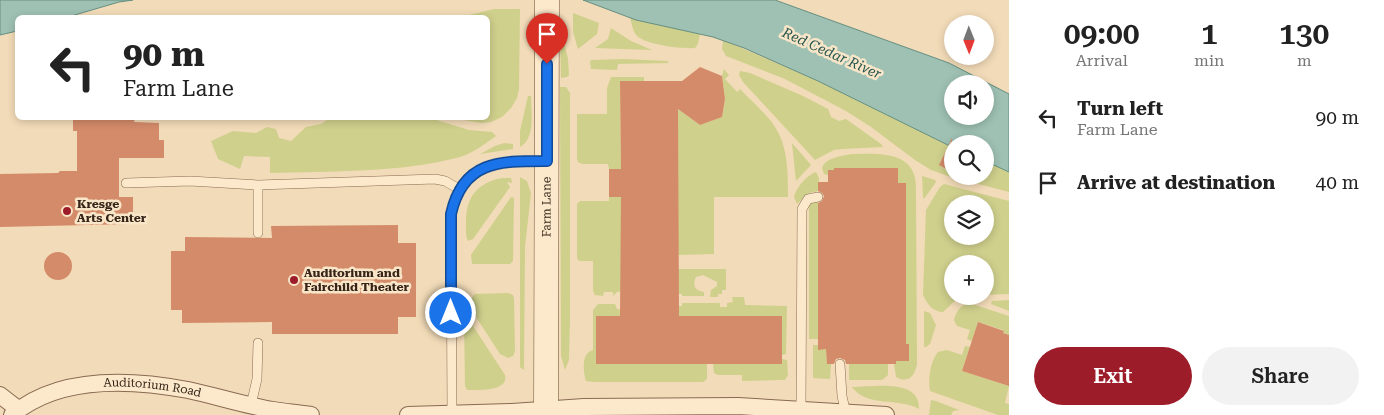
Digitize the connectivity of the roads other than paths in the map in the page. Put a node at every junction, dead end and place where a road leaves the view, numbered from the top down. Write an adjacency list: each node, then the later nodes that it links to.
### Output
1 (546, 4): 2 (street, Farm Lane)
2 (547, 161): 5 (lane); 14 (street, Farm Lane)
3 (126, 183): 4 (lane)
4 (258, 185): 5 (lane); 7 (lane)
5 (459, 189): 15 (lane)
6 (818, 197): 12 (lane)
7 (258, 234)
8 (258, 343): 11 (lane)
9 (840, 364): 16 (lane)
10 (0, 395): 13 (street, Auditorium Road)
11 (251, 405): 13 (street, Auditorium Road); 17 (street, Auditorium Road)
12 (801, 410): 14 (street); 16 (street)
13 (15, 412)
14 (546, 412): 15 (street)
15 (452, 414): 18 (street)
16 (846, 414): 19 (street)
17 (311, 415)
18 (408, 415)
19 (886, 415)

